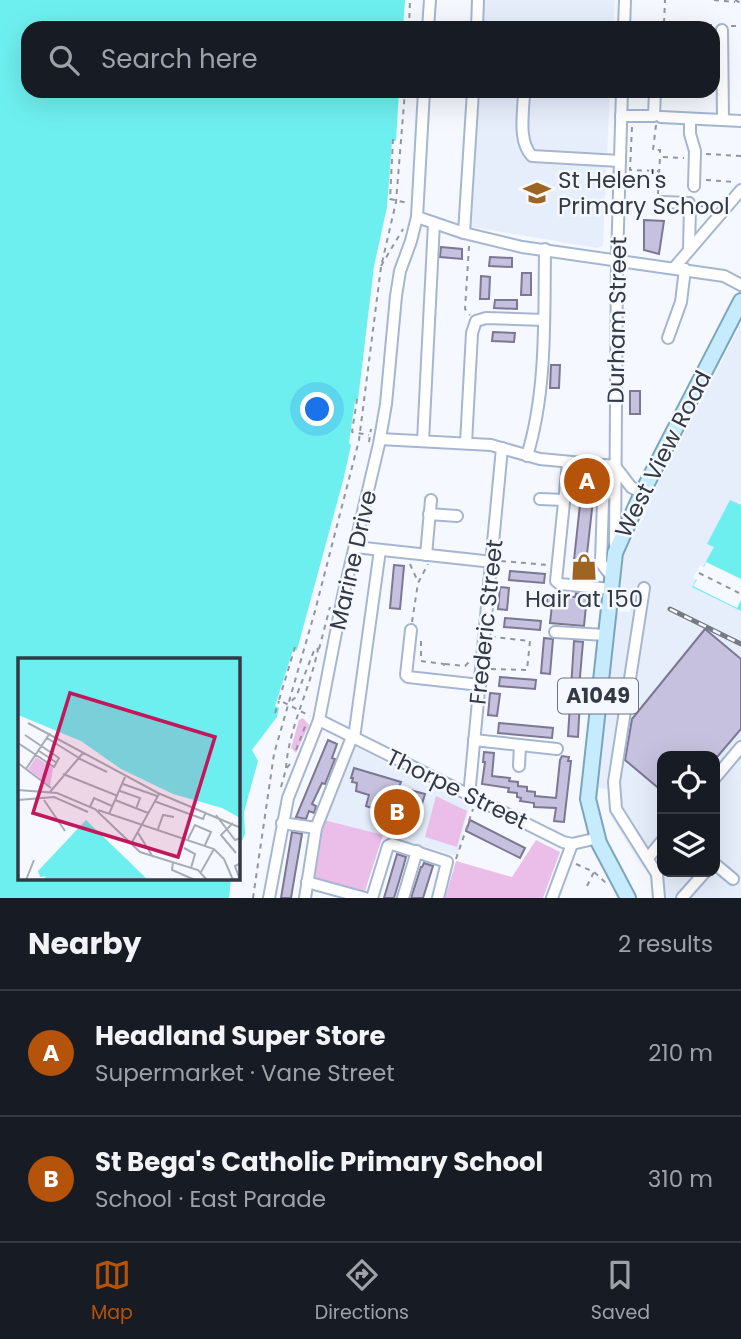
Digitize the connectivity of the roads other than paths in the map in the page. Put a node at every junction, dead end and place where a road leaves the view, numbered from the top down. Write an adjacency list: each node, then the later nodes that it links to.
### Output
1 (430, 0): 4 (street)
2 (478, 0): 5 (street)
3 (625, 0): 6 (street)
4 (428, 21)
5 (477, 21)
6 (624, 21)
7 (722, 27): 16 (street)
8 (424, 98): 22 (street, Marine Drive)
9 (473, 98): 24 (street)
10 (524, 98): 18 (street)
11 (623, 98): 13 (street, Durham Street)
12 (655, 98): 13 (street)
13 (627, 116): 18 (street, Durham Street)
14 (659, 117): 15 (street)
15 (690, 119): 16 (street); 19 (street)
16 (723, 120): 17 (street)
17 (741, 121)
18 (620, 161): 27 (street, Durham Street)
19 (694, 183)
20 (741, 190): 25 (street)
21 (662, 202): 25 (street)
22 (416, 216): 23 (street); 33 (street, Marine Drive)
23 (434, 223): 24 (street); 34 (street)
24 (467, 234): 26 (street)
25 (689, 249): 28 (street)
26 (545, 250): 27 (street); 31 (street)
27 (617, 260): 28 (street); 39 (street, Durham Street)
28 (679, 269): 29 (street); 32 (street)
29 (741, 285)
30 (741, 302): 41 (main road, West View Road / A1049)
31 (544, 320): 35 (street); 37 (street)
32 (668, 338)
33 (374, 437): 34 (street); 47 (street, Marine Drive)
34 (423, 441): 35 (street)
35 (466, 443): 36 (street)
36 (502, 448): 37 (street); 51 (street, Frederic Street)
37 (527, 456): 38 (street)
38 (568, 463): 39 (street); 44 (street)
39 (615, 466): 40 (street, Durham Street); 41 (street)
40 (615, 490): 49 (street, Durham Street); 52 (street)
41 (642, 493): 49 (main road, West View Road / A1049)
42 (540, 499): 44 (street)
43 (431, 500): 45 (street)
44 (564, 500): 52 (street)
45 (429, 514): 46 (street); 50 (street)
46 (457, 516)
47 (355, 547): 48 (street); 58 (street, Marine Drive)
48 (380, 550): 50 (street); 59 (street)
49 (615, 553): 52 (main road, West View Road / A1049)
50 (429, 556): 51 (street)
51 (495, 561): 57 (street, Frederic Street)
52 (611, 583): 56 (main road, West View Road / A1049)
53 (644, 588): 73 (street)
54 (555, 632): 56 (street)
55 (410, 635): 57 (street)
56 (605, 635): 69 (main road, West View Road / A1049)
57 (480, 685): 60 (street, Frederic Street)
58 (315, 720): 59 (street, Thorpe Street); 67 (street, Marine Drive)
59 (353, 738): 66 (street, Thorpe Street); 68 (street)
60 (474, 740): 61 (street); 66 (street, Frederic Street)
61 (520, 745): 63 (street); 64 (street)
62 (741, 747): 65 (street)
63 (557, 749)
64 (519, 766)
65 (720, 772)
66 (472, 800): 70 (street, Thorpe Street)
67 (282, 822): 68 (street); 78 (street, Marine Drive)
68 (316, 828): 77 (street)
69 (598, 838): 70 (street); 85 (main road, West View Road / A1049)
70 (572, 844): 84 (street)
71 (657, 847): 73 (street)
72 (417, 851): 81 (street); 82 (street); 83 (street)
73 (648, 858): 86 (street)
74 (720, 868): 76 (street)
75 (701, 877): 87 (street)
76 (733, 879)
77 (307, 883): 79 (street); 80 (street)
78 (270, 898)
79 (305, 898)
80 (365, 898)
81 (372, 898)
82 (403, 898)
83 (438, 898)
84 (552, 898)
85 (628, 898)
86 (659, 898)
87 (682, 898)

